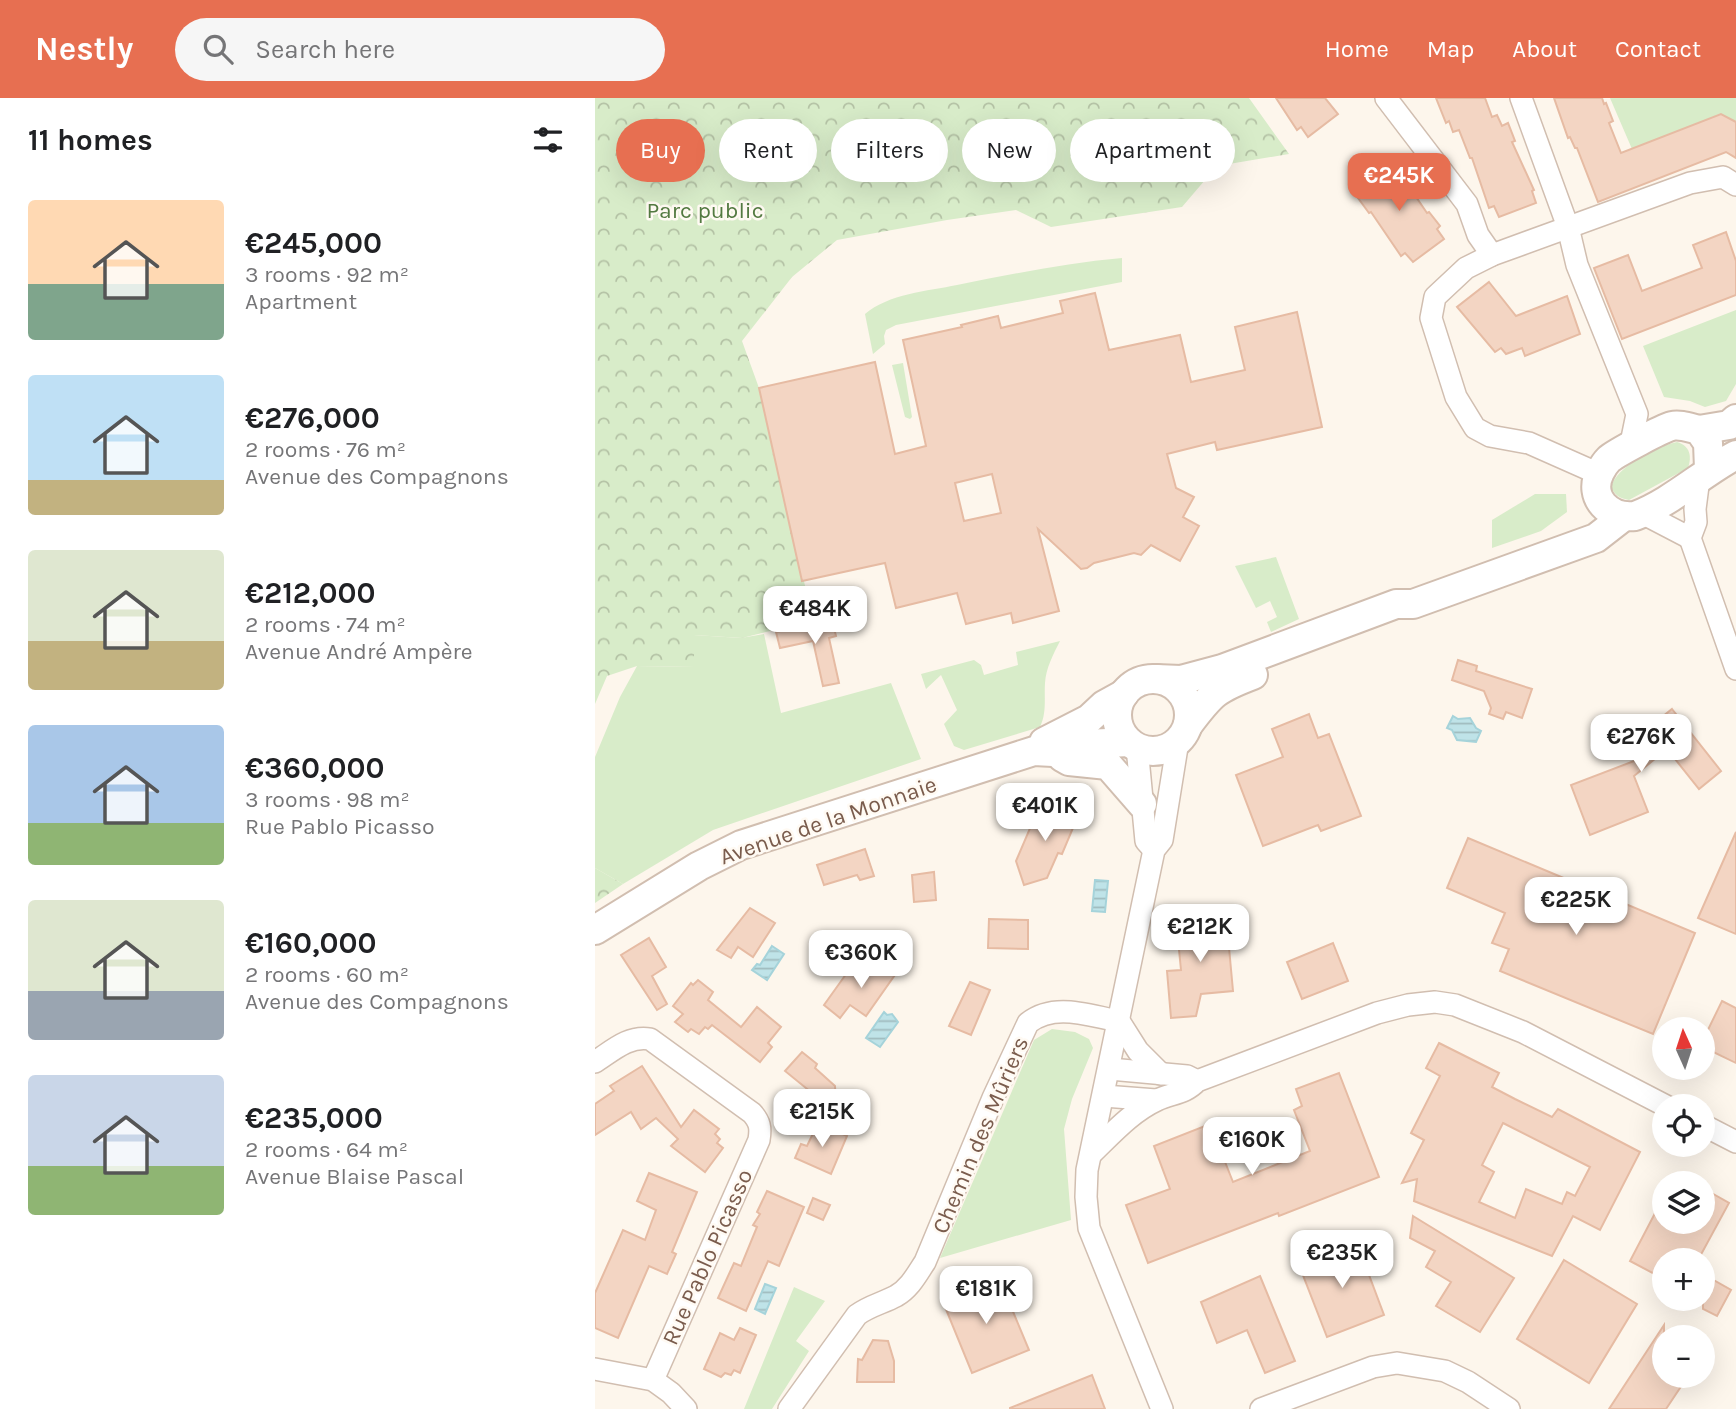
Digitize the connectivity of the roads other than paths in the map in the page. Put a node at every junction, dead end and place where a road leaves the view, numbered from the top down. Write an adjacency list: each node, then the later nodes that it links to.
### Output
1 (1386, 98): 5 (street)
2 (1521, 98): 4 (street)
3 (1736, 185): 4 (street)
4 (1567, 228): 5 (street); 6 (street)
5 (1492, 256): 11 (street)
6 (1637, 414): 8 (street); 9 (street)
7 (1736, 419): 8 (street)
8 (1685, 428): 9 (street); 12 (street)
9 (1630, 448): 11 (street)
10 (1736, 455): 12 (street)
11 (1599, 474): 13 (street)
12 (1704, 474): 13 (street); 14 (street)
13 (1622, 511): 14 (street); 15 (street)
14 (1690, 538): 16 (street)
15 (1413, 604): 17 (street); 19 (street)
16 (1736, 669)
17 (1156, 679): 18 (street); 19 (street)
18 (1124, 694): 20 (street); 21 (street, Avenue de la Monnaie)
19 (1183, 733): 20 (street); 23 (street)
20 (1133, 744): 21 (street, Avenue de la Monnaie); 22 (street)
21 (1044, 751): 22 (street); 24 (street, Avenue de la Monnaie)
22 (1142, 804): 23 (street)
23 (1154, 850): 25 (street)
24 (595, 930)
25 (1119, 1021): 27 (street); 28 (street); 39 (street, Chemin des Mûriers)
26 (595, 1062): 37 (street, Rue Pablo Picasso)
27 (1110, 1069): 28 (street); 30 (street)
28 (1161, 1074): 29 (street)
29 (1197, 1081): 31 (street); 32 (street)
30 (1104, 1096): 32 (street); 35 (street)
31 (1652, 1099)
32 (1156, 1101): 35 (street)
33 (1715, 1131): 34 (street)
34 (1736, 1142)
35 (1091, 1154): 40 (street)
36 (595, 1369): 37 (street)
37 (653, 1380): 38 (street)
38 (686, 1409)
39 (789, 1409)
40 (1162, 1409)
41 (1261, 1409): 42 (street)
42 (1509, 1409)

